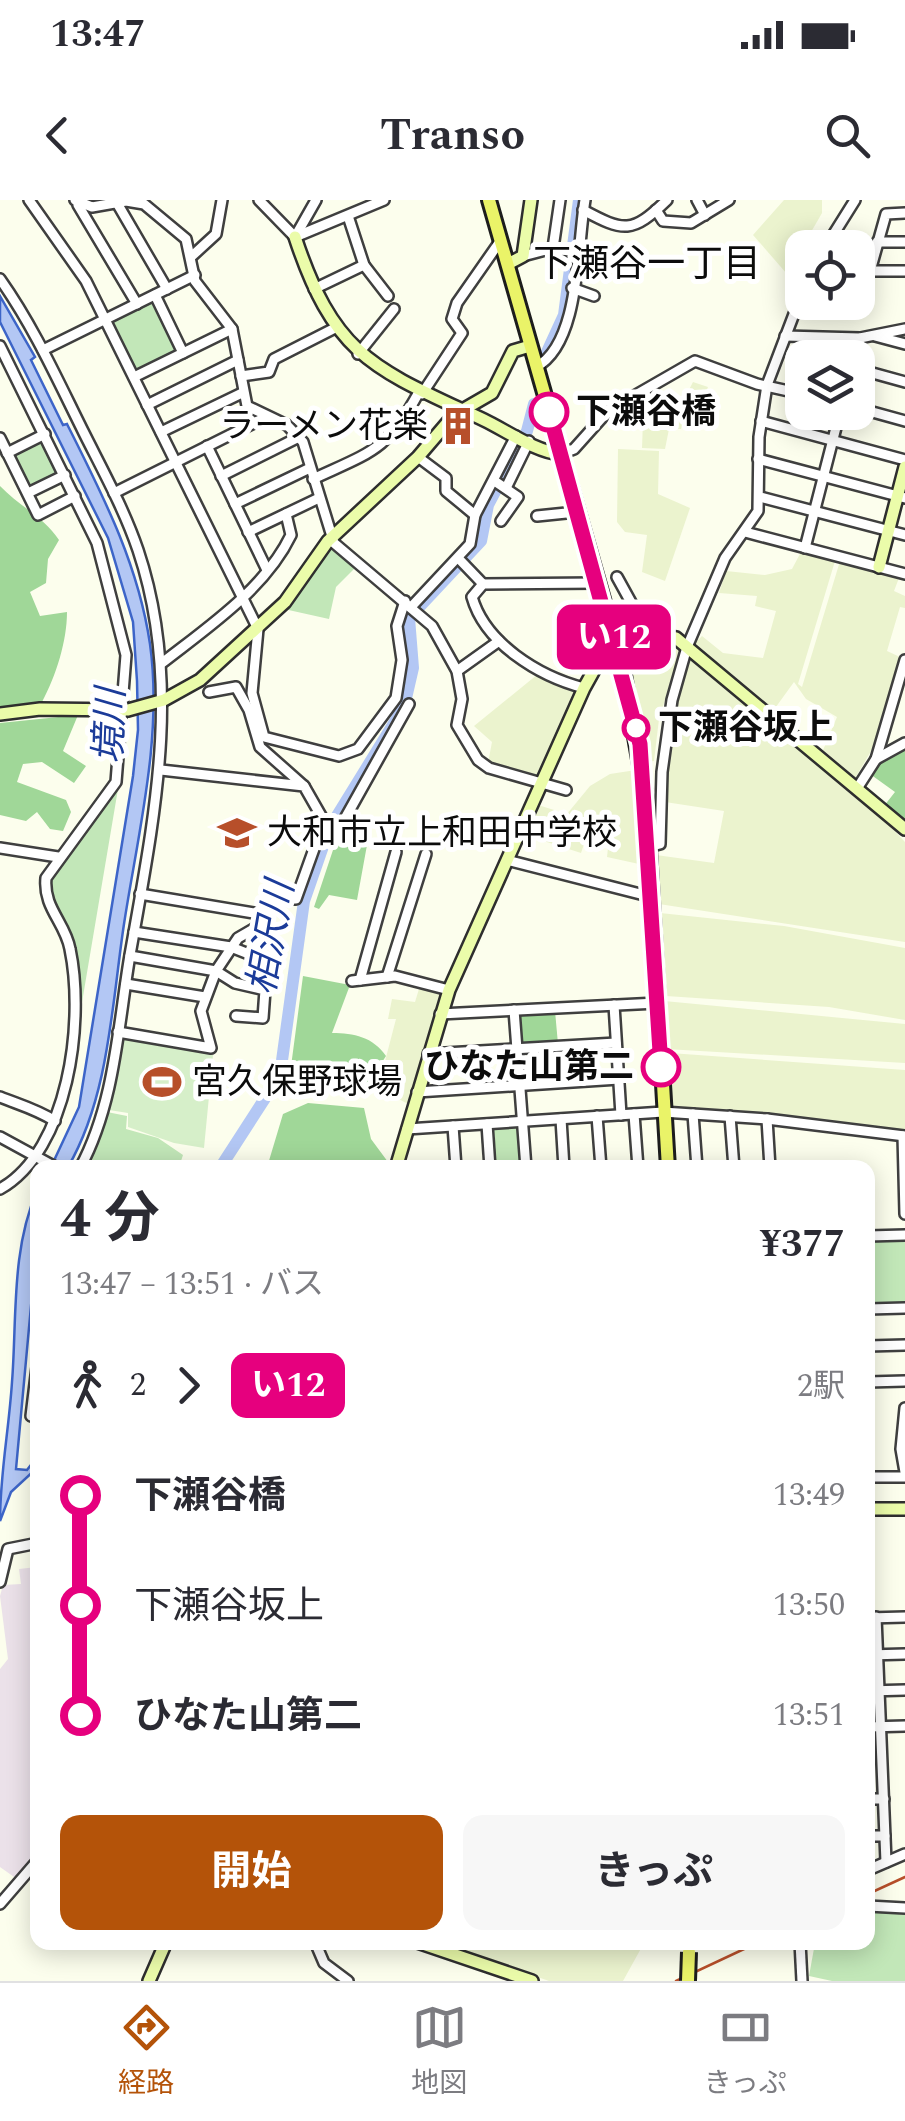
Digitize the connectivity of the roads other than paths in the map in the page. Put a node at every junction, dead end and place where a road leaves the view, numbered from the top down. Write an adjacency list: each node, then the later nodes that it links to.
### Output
1 (29, 200): 43 (street)
2 (222, 200): 28 (street)
3 (259, 200): 22 (street)
4 (316, 200): 22 (street)
5 (384, 200): 20 (street)
6 (489, 200): 23 (main road)
7 (531, 200): 29 (street)
8 (560, 200): 26 (street)
9 (667, 200): 17 (street)
10 (697, 200): 19 (street)
11 (729, 200): 19 (street)
12 (855, 200): 16 (street)
13 (77, 202): 14 (street); 41 (street)
14 (117, 203): 28 (street); 36 (street)
15 (584, 205): 17 (street); 35 (street)
16 (844, 205): 21 (street)
17 (656, 210): 19 (street)
18 (905, 213): 24 (street)
19 (705, 214)
20 (348, 216): 22 (street); 31 (street)
21 (833, 230)
22 (295, 237): 37 (street)
23 (500, 240): 30 (main road); 67 (street)
24 (878, 242): 25 (street); 32 (street)
25 (905, 242)
26 (553, 248): 27 (street); 29 (street)
27 (570, 252)
28 (192, 256): 33 (street)
29 (523, 256): 30 (street)
30 (508, 264): 54 (main road)
31 (364, 265): 37 (street); 39 (street)
32 (905, 271)
33 (195, 275): 36 (street); 46 (street)
34 (0, 279): 55 (street)
35 (572, 288): 40 (street); 59 (street)
36 (167, 289): 38 (street)
37 (314, 289): 45 (street)
38 (154, 295): 41 (street); 56 (street)
39 (388, 296)
40 (594, 296)
41 (137, 304): 43 (street)
42 (394, 309): 57 (street)
43 (105, 319): 55 (street); 62 (street)
44 (791, 320): 48 (street)
45 (335, 328): 57 (street); 61 (street)
46 (232, 329): 56 (street); 58 (street)
47 (905, 329): 49 (street)
48 (785, 336): 50 (street); 64 (street)
49 (873, 336): 51 (street); 52 (street)
50 (822, 338): 51 (street)
51 (860, 338)
52 (905, 344)
53 (0, 346): 76 (street)
54 (530, 346): 59 (main road); 69 (street)
55 (43, 350): 95 (street)
56 (183, 353): 62 (street)
57 (358, 354): 67 (street)
58 (238, 360): 61 (street); 68 (street)
59 (537, 371): 83 (main road)
60 (875, 374): 63 (street)
61 (240, 376): 66 (street)
62 (134, 377): 68 (street)
63 (905, 382)
64 (767, 386): 65 (street); 73 (street); 83 (street)
65 (785, 390)
66 (242, 393): 71 (street); 75 (street)
67 (421, 393): 69 (street); 93 (street)
68 (148, 405): 75 (street)
69 (462, 411): 79 (street); 84 (street)
70 (875, 413): 72 (street)
71 (266, 418): 78 (street); 81 (street)
72 (905, 421)
73 (762, 422): 80 (street); 85 (street)
74 (835, 430): 80 (street)
75 (162, 432): 87 (street)
76 (45, 434): 82 (street); 90 (street)
77 (0, 438): 82 (street)
78 (300, 438): 88 (street); 91 (street)
79 (523, 438): 83 (street); 94 (street)
80 (832, 440): 86 (street); 92 (street)
81 (207, 446): 87 (street); 91 (street)
82 (7, 453): 96 (street)
83 (560, 454): 102 (main road)
84 (418, 458): 105 (street); 112 (street)
85 (758, 459): 92 (street); 98 (street)
86 (905, 460)
87 (175, 462): 95 (street); 121 (street)
88 (310, 468): 93 (street); 101 (street)
89 (905, 468): 99 (street)
90 (65, 475): 96 (street); 97 (street)
91 (221, 476): 101 (street)
92 (823, 476): 99 (street); 103 (street)
93 (313, 479): 100 (street)
94 (501, 485): 105 (street); 107 (street)
95 (114, 492): 128 (street)
96 (28, 493): 97 (street)
97 (76, 496): 135 (street)
98 (760, 497): 103 (street); 110 (street)
99 (901, 497): 108 (street)
100 (318, 498): 104 (street); 112 (street)
101 (235, 504): 109 (street)
102 (576, 512): 106 (street); 119 (main road)
103 (814, 512): 108 (street); 113 (street)
104 (286, 514): 109 (street); 116 (street)
105 (475, 515): 114 (street)
106 (536, 516)
107 (501, 521)
108 (888, 531): 111 (street); 115 (street)
109 (248, 532): 116 (street)
110 (746, 532): 113 (street); 126 (street)
111 (905, 536)
112 (330, 538): 122 (street); 123 (street)
113 (805, 548): 115 (street)
114 (462, 562): 120 (street); 122 (street)
115 (878, 568): 117 (street)
116 (267, 570): 121 (street)
117 (905, 574)
118 (617, 578): 124 (street)
119 (598, 583): 120 (street); 127 (main road)
120 (483, 584): 125 (street)
121 (242, 596): 123 (street); 128 (street)
122 (413, 607): 123 (street); 130 (street)
123 (258, 629): 131 (street)
124 (666, 634): 126 (street); 127 (street)
125 (499, 641): 130 (street); 132 (street)
126 (688, 647): 141 (street); 144 (street)
127 (616, 648): 132 (street); 140 (main road)
128 (162, 663): 133 (street)
129 (904, 664): 138 (street)
130 (457, 671): 142 (street)
131 (199, 680): 133 (street); 143 (street)
132 (584, 688): 142 (street)
133 (163, 700): 135 (street); 139 (street)
134 (410, 704): 146 (street)
135 (126, 710): 136 (street); 152 (street)
136 (0, 714)
137 (905, 743): 138 (street)
138 (876, 759): 144 (street)
139 (161, 770): 143 (street); 154 (street)
140 (644, 771): 141 (street); 148 (main road)
141 (662, 772): 148 (street)
142 (541, 783): 145 (street); 153 (street)
143 (304, 786): 146 (street)
144 (858, 787): 147 (street)
145 (566, 790)
146 (329, 825): 156 (street)
147 (905, 828)
148 (648, 846): 155 (main road)
149 (0, 848): 152 (street)
150 (396, 852): 162 (street)
151 (426, 854): 162 (street)
152 (58, 857): 187 (street)
153 (507, 860): 155 (street); 164 (street)
154 (140, 894): 156 (street); 157 (street)
155 (652, 897): 166 (main road)
156 (266, 915): 158 (street)
157 (134, 932): 158 (street); 159 (street)
158 (231, 947): 160 (street); 161 (street)
159 (130, 956): 161 (street); 163 (street)
160 (269, 962)
161 (216, 971): 165 (street); 170 (street)
162 (388, 977): 164 (street)
163 (126, 984): 165 (street); 171 (street)
164 (449, 990): 169 (street)
165 (205, 997): 171 (street)
166 (656, 1003): 167 (street); 179 (main road)
167 (614, 1005): 168 (street); 172 (street)
168 (514, 1010): 169 (street); 173 (street)
169 (440, 1014): 174 (street)
170 (236, 1016)
171 (118, 1032): 195 (street)
172 (616, 1043): 173 (street); 175 (street)
173 (517, 1049): 174 (street); 176 (street)
174 (428, 1054): 177 (street)
175 (619, 1078): 176 (street); 182 (street)
176 (520, 1085): 177 (street); 188 (street)
177 (417, 1092): 191 (street)
178 (0, 1096): 187 (street)
179 (664, 1112): 180 (street); 181 (street); 203 (main road)
180 (634, 1114): 182 (street); 202 (street)
181 (693, 1114): 184 (street); 204 (street)
182 (622, 1115): 183 (street)
183 (597, 1116): 186 (street); 201 (street)
184 (730, 1116): 185 (street); 205 (street)
185 (767, 1118): 192 (street); 206 (street)
186 (561, 1119): 188 (street); 200 (street)
187 (55, 1121): 194 (street)
188 (523, 1121): 189 (street); 199 (street)
189 (487, 1124): 190 (street); 198 (street)
190 (453, 1126): 191 (street); 197 (street)
191 (407, 1129): 196 (street)
192 (904, 1136): 209 (street)
193 (0, 1137): 194 (street)
194 (41, 1159)
195 (84, 1160)
196 (398, 1160)
197 (455, 1160)
198 (489, 1160)
199 (525, 1160)
200 (564, 1160)
201 (600, 1160)
202 (637, 1160)
203 (667, 1160)
204 (696, 1160)
205 (733, 1160)
206 (770, 1160)
207 (30, 1168): 208 (street)
208 (0, 1189)
209 (905, 1214)
210 (905, 1235): 211 (street)
211 (875, 1236)
212 (905, 1308): 213 (street)
213 (875, 1309)
214 (905, 1345): 215 (street)
215 (875, 1346)
216 (905, 1381): 217 (street)
217 (875, 1382)
218 (905, 1408): 219 (street)
219 (905, 1474): 220 (street)
220 (875, 1476)
221 (875, 1509): 222 (street)
222 (905, 1509)
223 (30, 1545): 224 (street)
224 (0, 1582)
225 (905, 1617): 226 (street)
226 (875, 1618)
227 (875, 1654): 228 (street)
228 (905, 1654)
229 (875, 1666): 231 (street)
230 (875, 1690): 231 (street)
231 (879, 1690): 232 (street); 235 (street)
232 (905, 1690)
233 (905, 1726): 235 (street)
234 (875, 1727): 235 (street)
235 (881, 1727): 236 (street)
236 (882, 1763): 237 (street); 239 (street)
237 (875, 1764)
238 (875, 1799): 239 (street)
239 (884, 1799): 241 (street)
240 (875, 1836): 241 (street)
241 (885, 1836): 243 (street)
242 (905, 1854): 243 (street)
243 (886, 1862): 244 (street)
244 (875, 1867)
245 (30, 1869): 246 (street)
246 (0, 1904)
247 (875, 1906): 248 (street)
248 (905, 1908)
249 (163, 1950): 254 (street)
250 (319, 1950): 255 (street)
251 (441, 1950): 256 (street)
252 (689, 1950): 257 (main road, bridge)
253 (801, 1950): 258 (street)
254 (149, 1981)
255 (348, 1981)
256 (532, 1981)
257 (688, 1981)
258 (802, 1981)

